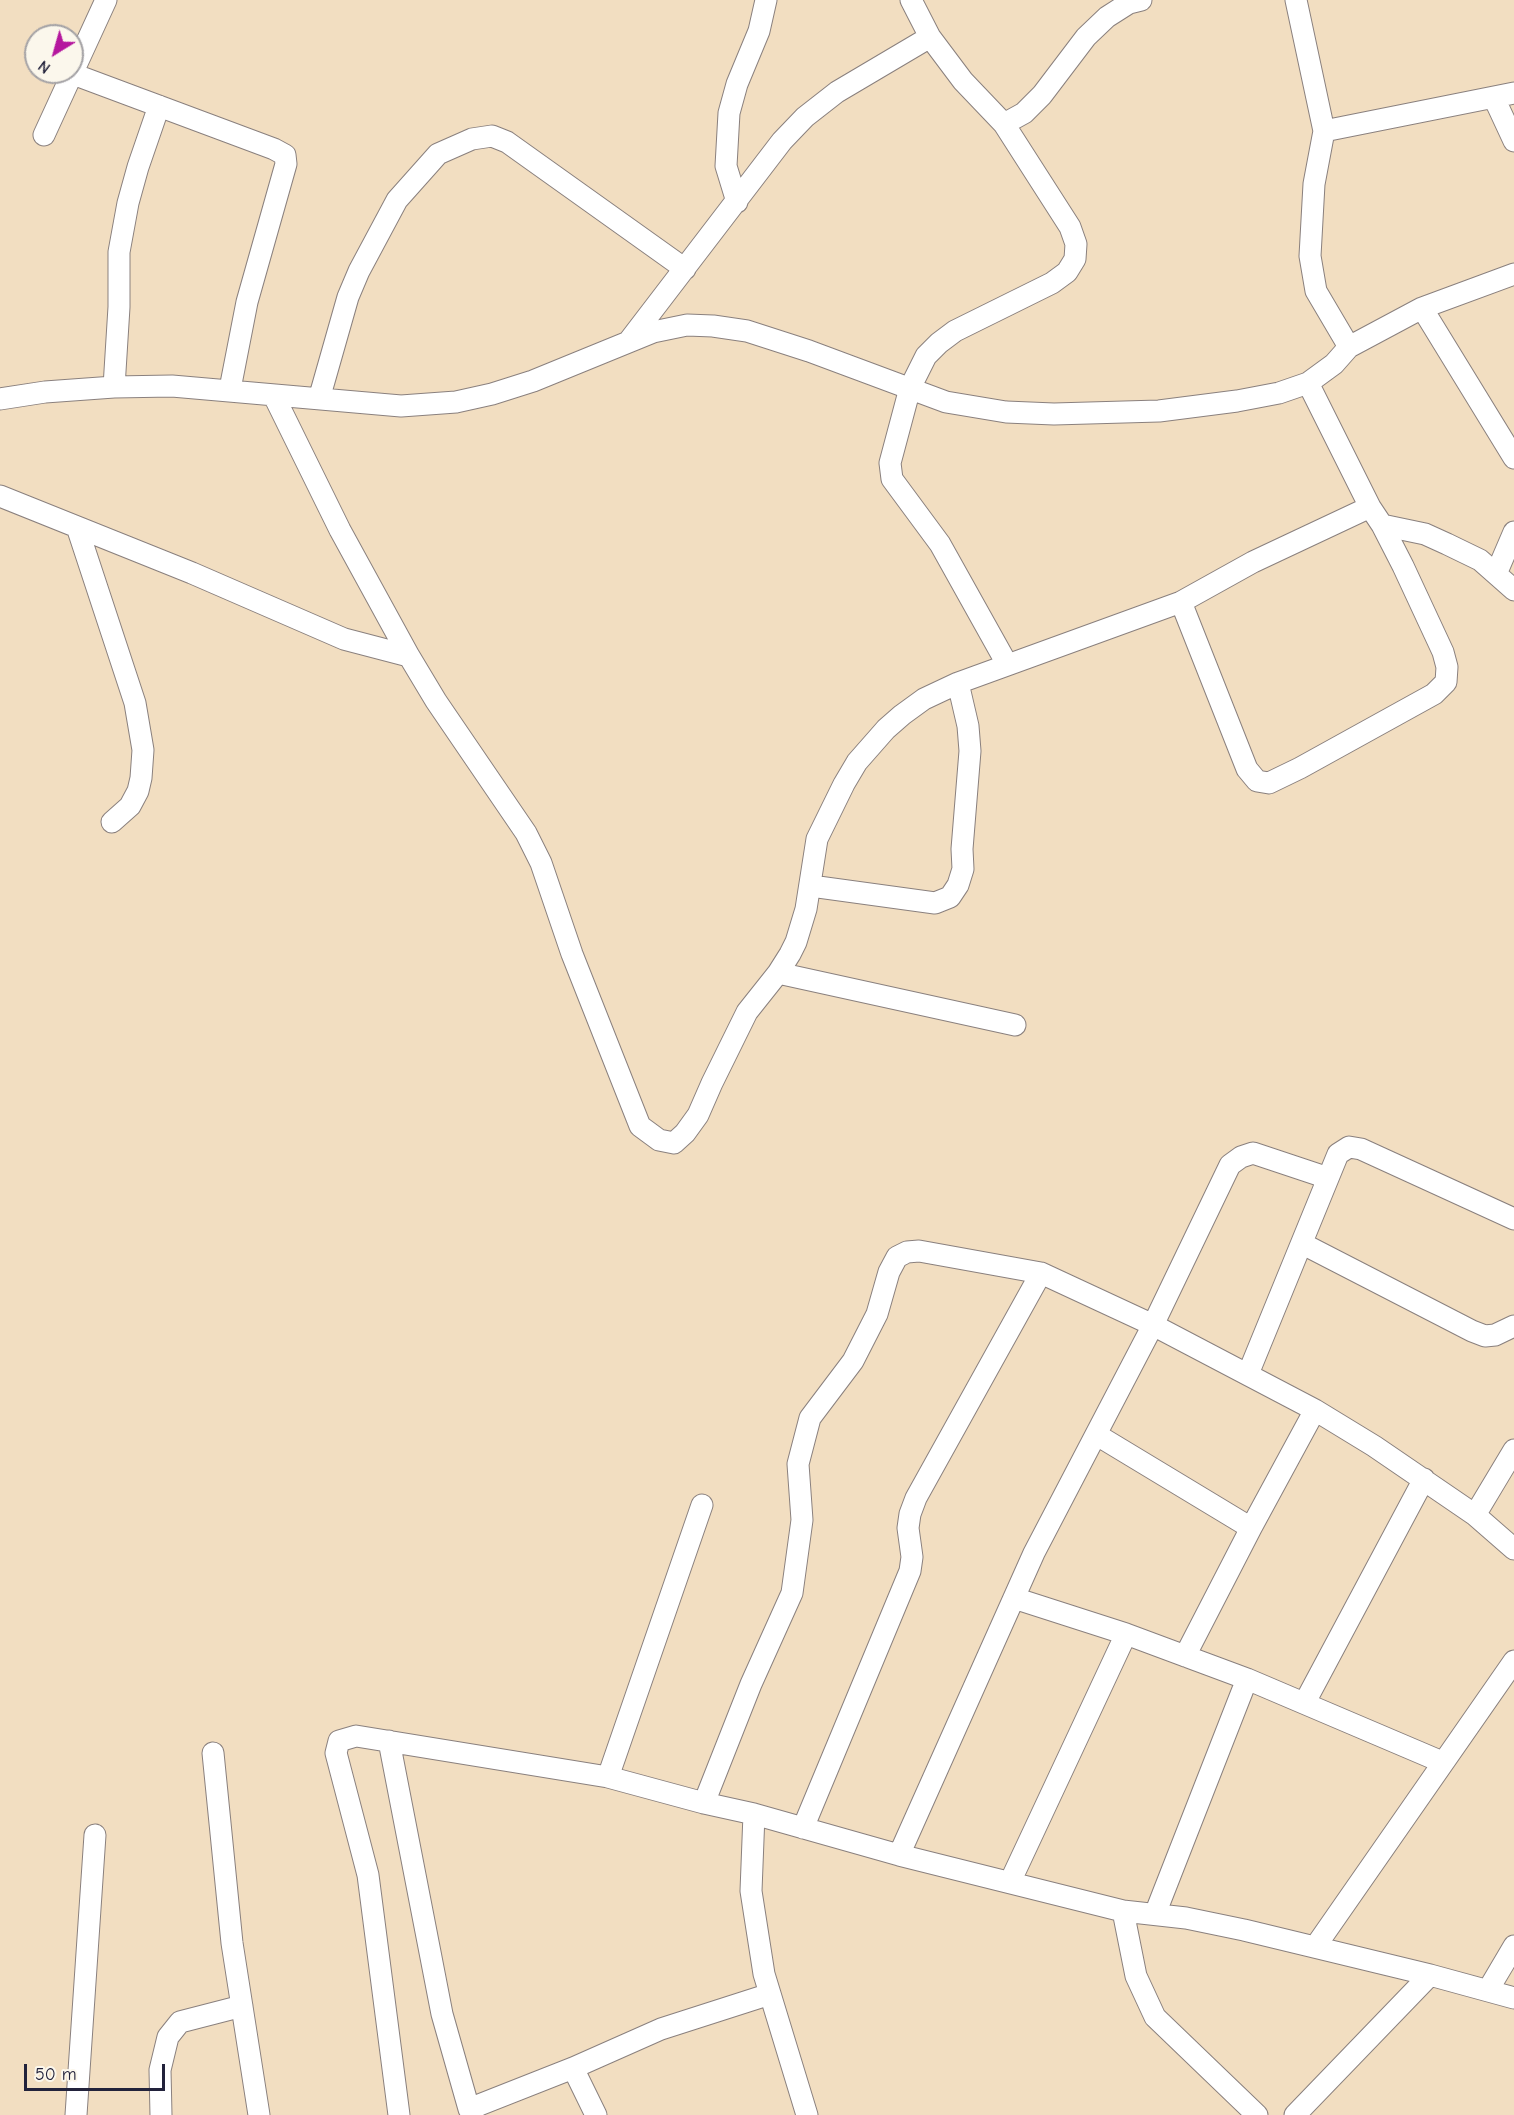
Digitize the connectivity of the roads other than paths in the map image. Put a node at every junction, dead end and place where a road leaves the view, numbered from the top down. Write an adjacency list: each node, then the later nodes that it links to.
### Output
1 (106, 0): 7 (street)
2 (766, 0): 16 (street)
3 (911, 0): 6 (street)
4 (1141, 0): 12 (street)
5 (1296, 0): 13 (street)
6 (930, 37): 12 (street); 16 (street)
7 (84, 49)
8 (84, 78): 11 (street)
9 (68, 84): 14 (street)
10 (1504, 96): 13 (street); 15 (street)
11 (159, 106): 23 (street); 25 (street)
12 (1004, 124): 24 (street)
13 (1324, 131): 21 (street)
14 (44, 135)
15 (1514, 141)
16 (737, 202): 17 (street)
17 (685, 269): 20 (street); 28 (street)
18 (1514, 274): 19 (street)
19 (1422, 308): 21 (street); 29 (street)
20 (628, 342): 24 (street); 28 (street)
21 (1349, 347): 22 (street)
22 (1308, 383): 24 (street); 31 (street)
23 (114, 387): 25 (street); 27 (street)
24 (910, 388): 39 (street)
25 (230, 389): 26 (street)
26 (274, 396): 28 (street); 38 (street)
27 (0, 399)
28 (319, 399)
29 (1514, 458)
30 (0, 496): 33 (street)
31 (1370, 507): 32 (street); 37 (street)
32 (1382, 525): 35 (street); 37 (street)
33 (77, 526): 38 (street); 41 (street)
34 (1514, 532): 35 (street)
35 (1496, 574): 36 (street)
36 (1514, 590)
37 (1181, 602): 39 (street)
38 (409, 656): 43 (street)
39 (1007, 664): 40 (street)
40 (958, 683): 42 (street); 42 (street)
41 (111, 822)
42 (811, 886): 43 (street)
43 (778, 973): 44 (street)
44 (1015, 1025)
45 (1328, 1178): 46 (street); 47 (street); 49 (street)
46 (1514, 1219)
47 (1303, 1244): 50 (street); 51 (street)
48 (1041, 1273): 49 (street); 70 (street); 72 (street)
49 (1153, 1325): 51 (street); 53 (street)
50 (1514, 1326)
51 (1248, 1374): 52 (street)
52 (1315, 1410): 55 (street); 58 (street)
53 (1097, 1436): 58 (street); 60 (street)
54 (1514, 1449): 57 (street)
55 (1424, 1479): 57 (street); 65 (street)
56 (702, 1505): 69 (street)
57 (1475, 1515): 59 (street)
58 (1251, 1528): 62 (street)
59 (1514, 1549)
60 (1014, 1598): 61 (street); 74 (street)
61 (1126, 1634): 62 (street); 75 (street)
62 (1185, 1656): 64 (street)
63 (1514, 1661): 68 (street)
64 (1247, 1679): 65 (street); 77 (street)
65 (1305, 1702): 68 (street)
66 (389, 1741): 69 (street); 86 (street); 90 (street)
67 (213, 1753): 84 (street)
68 (1442, 1762): 79 (street)
69 (608, 1777): 70 (street)
70 (704, 1803): 71 (street)
71 (754, 1814): 72 (street); 82 (street)
72 (803, 1828): 74 (street)
73 (95, 1835): 87 (street)
74 (899, 1855): 75 (street)
75 (1010, 1882): 76 (street)
76 (1124, 1911): 77 (street); 93 (street)
77 (1155, 1914): 79 (street)
78 (1514, 1946): 81 (street)
79 (1315, 1947): 80 (street)
80 (1430, 1975): 81 (street); 94 (street)
81 (1488, 1990): 83 (street)
82 (770, 1994): 85 (street); 92 (street)
83 (1514, 1998)
84 (242, 2006): 88 (street); 89 (street)
85 (573, 2068): 86 (street); 91 (street)
86 (471, 2112)
87 (76, 2115)
88 (161, 2115)
89 (259, 2115)
90 (399, 2115)
91 (596, 2115)
92 (807, 2115)
93 (1257, 2115)
94 (1295, 2115)

